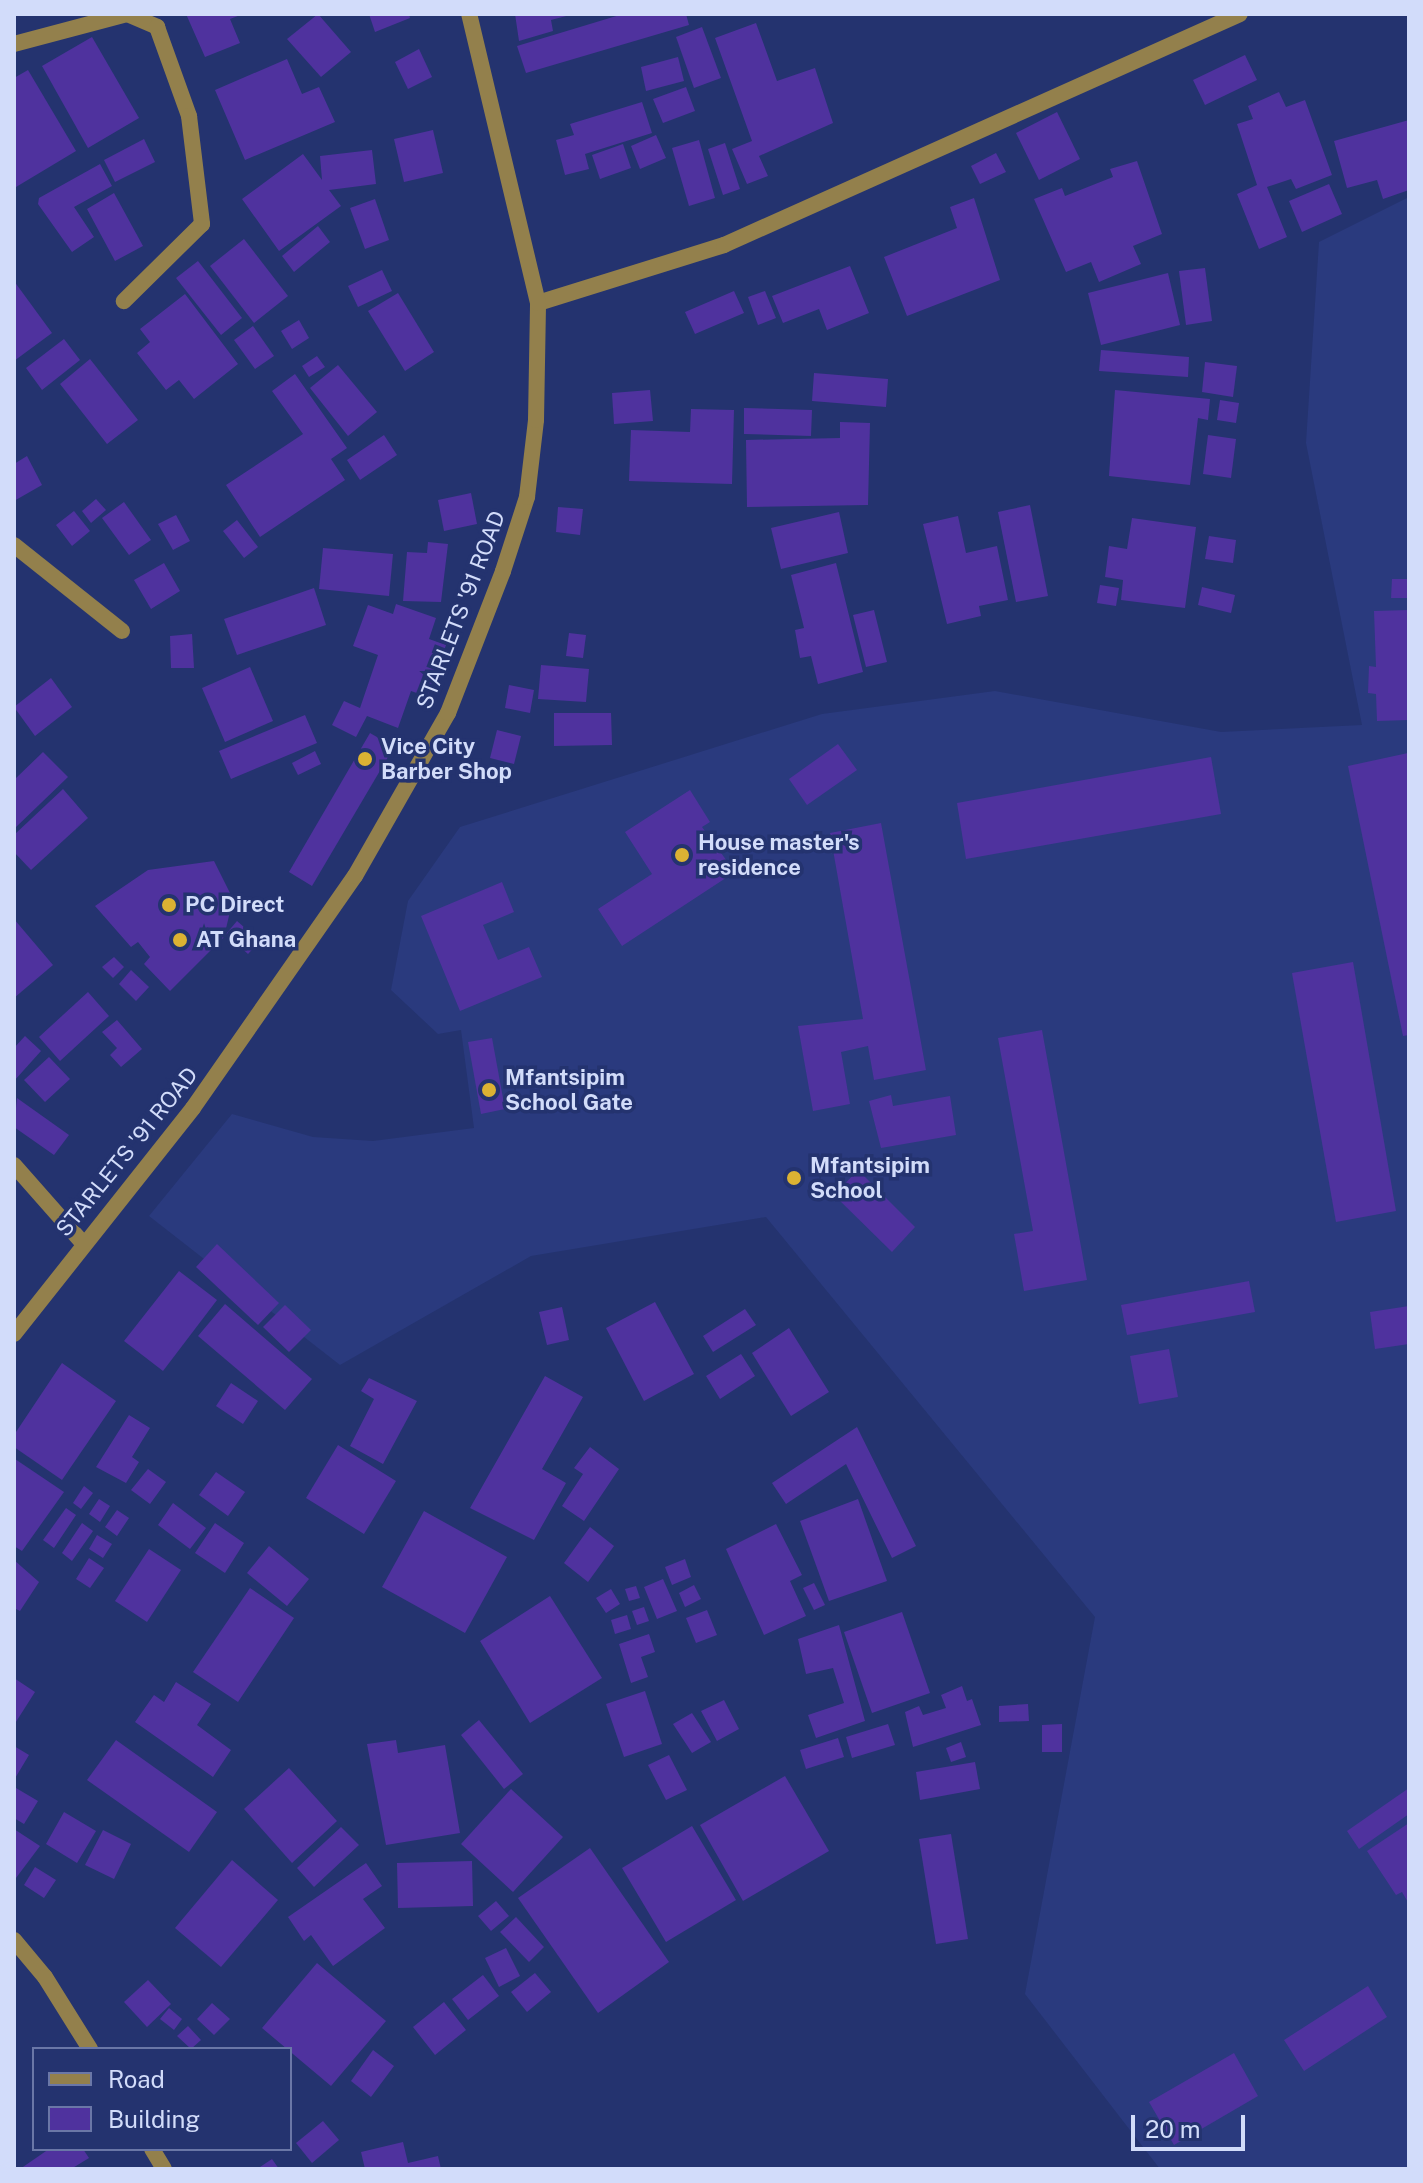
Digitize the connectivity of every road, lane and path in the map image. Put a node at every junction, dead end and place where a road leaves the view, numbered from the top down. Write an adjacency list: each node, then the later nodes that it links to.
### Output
1 (469, 14): 5 (street, STARLETS '91 ROAD)
2 (1240, 14): 5 (street)
3 (14, 44): 4 (street)
4 (124, 301)
5 (538, 303): 9 (street, STARLETS '91 ROAD)
6 (14, 545): 7 (street)
7 (122, 631)
8 (14, 1165): 9 (street)
9 (82, 1242): 10 (street, STARLETS '91 ROAD)
10 (14, 1334)
11 (14, 1940): 12 (street)
12 (89, 2047)
13 (153, 2151): 14 (street)
14 (164, 2169)

